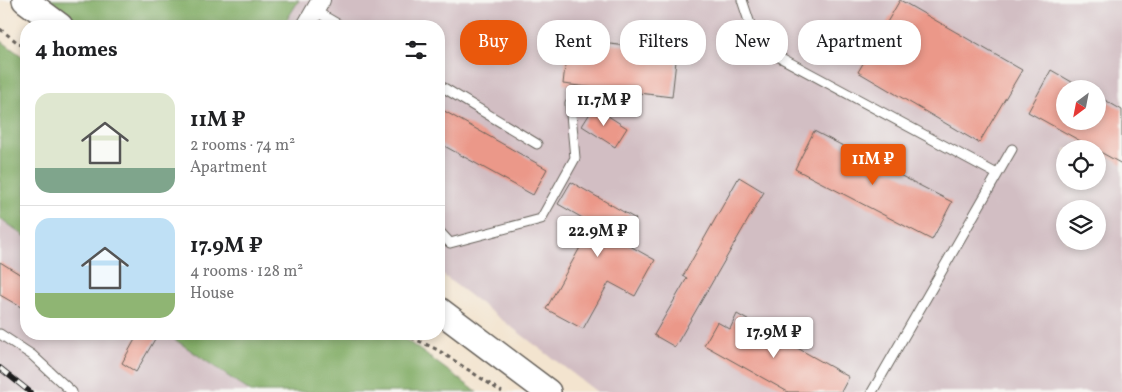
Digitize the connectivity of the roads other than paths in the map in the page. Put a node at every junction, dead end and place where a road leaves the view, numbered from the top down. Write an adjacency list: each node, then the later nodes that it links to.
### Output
1 (25, 0): 4 (main road)
2 (742, 0): 11 (lane)
3 (318, 5): 5 (street); 6 (lane)
4 (52, 20)
5 (309, 20)
6 (334, 20)
7 (445, 89): 9 (lane)
8 (570, 104): 12 (lane)
9 (537, 144)
10 (1012, 149): 11 (lane)
11 (997, 174): 17 (lane)
12 (445, 238)
13 (445, 315): 16 (main road)
14 (0, 334): 15 (lane)
15 (72, 392)
16 (548, 392)
17 (872, 392)

